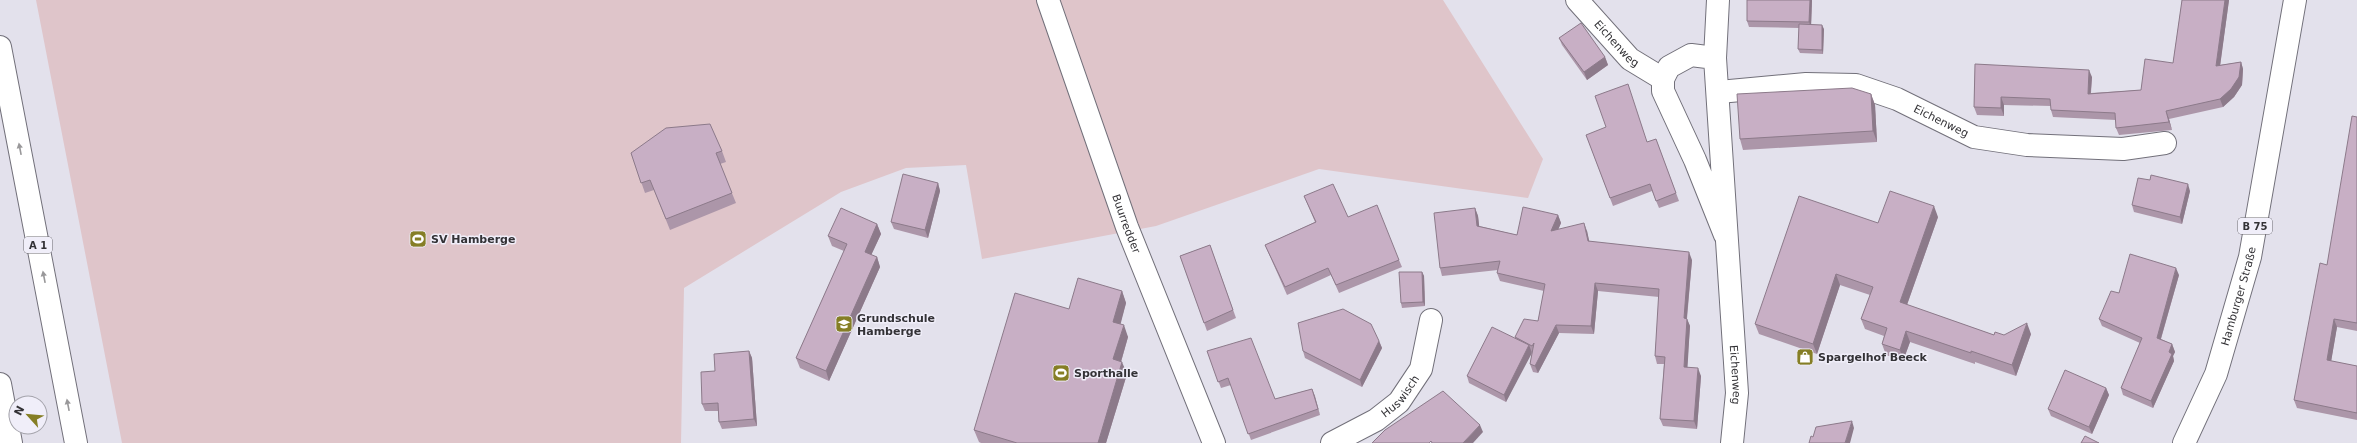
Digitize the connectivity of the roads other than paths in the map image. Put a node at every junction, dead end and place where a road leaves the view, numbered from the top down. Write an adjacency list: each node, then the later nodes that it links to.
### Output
1 (1048, 0): 15 (main road, Buurredder)
2 (1577, 0): 7 (main road, Eichenweg)
3 (1718, 0): 6 (main road, Eichenweg)
4 (2295, 0): 18 (main road, Hamburger Straße / B 75)
5 (0, 47): 14 (main road, A 1, one-way to 5)
6 (1715, 58): 7 (main road); 8 (main road, Eichenweg)
7 (1664, 79): 10 (main road, Eichenweg)
8 (1719, 92): 9 (main road, Eichenweg); 10 (main road, Eichenweg)
9 (2165, 143)
10 (1726, 235): 17 (main road, Eichenweg)
11 (1431, 320): 16 (main road, Huswisch)
12 (0, 384): 13 (main road)
13 (11, 443)
14 (76, 443)
15 (1214, 443)
16 (1332, 443)
17 (1732, 443)
18 (2184, 443)

